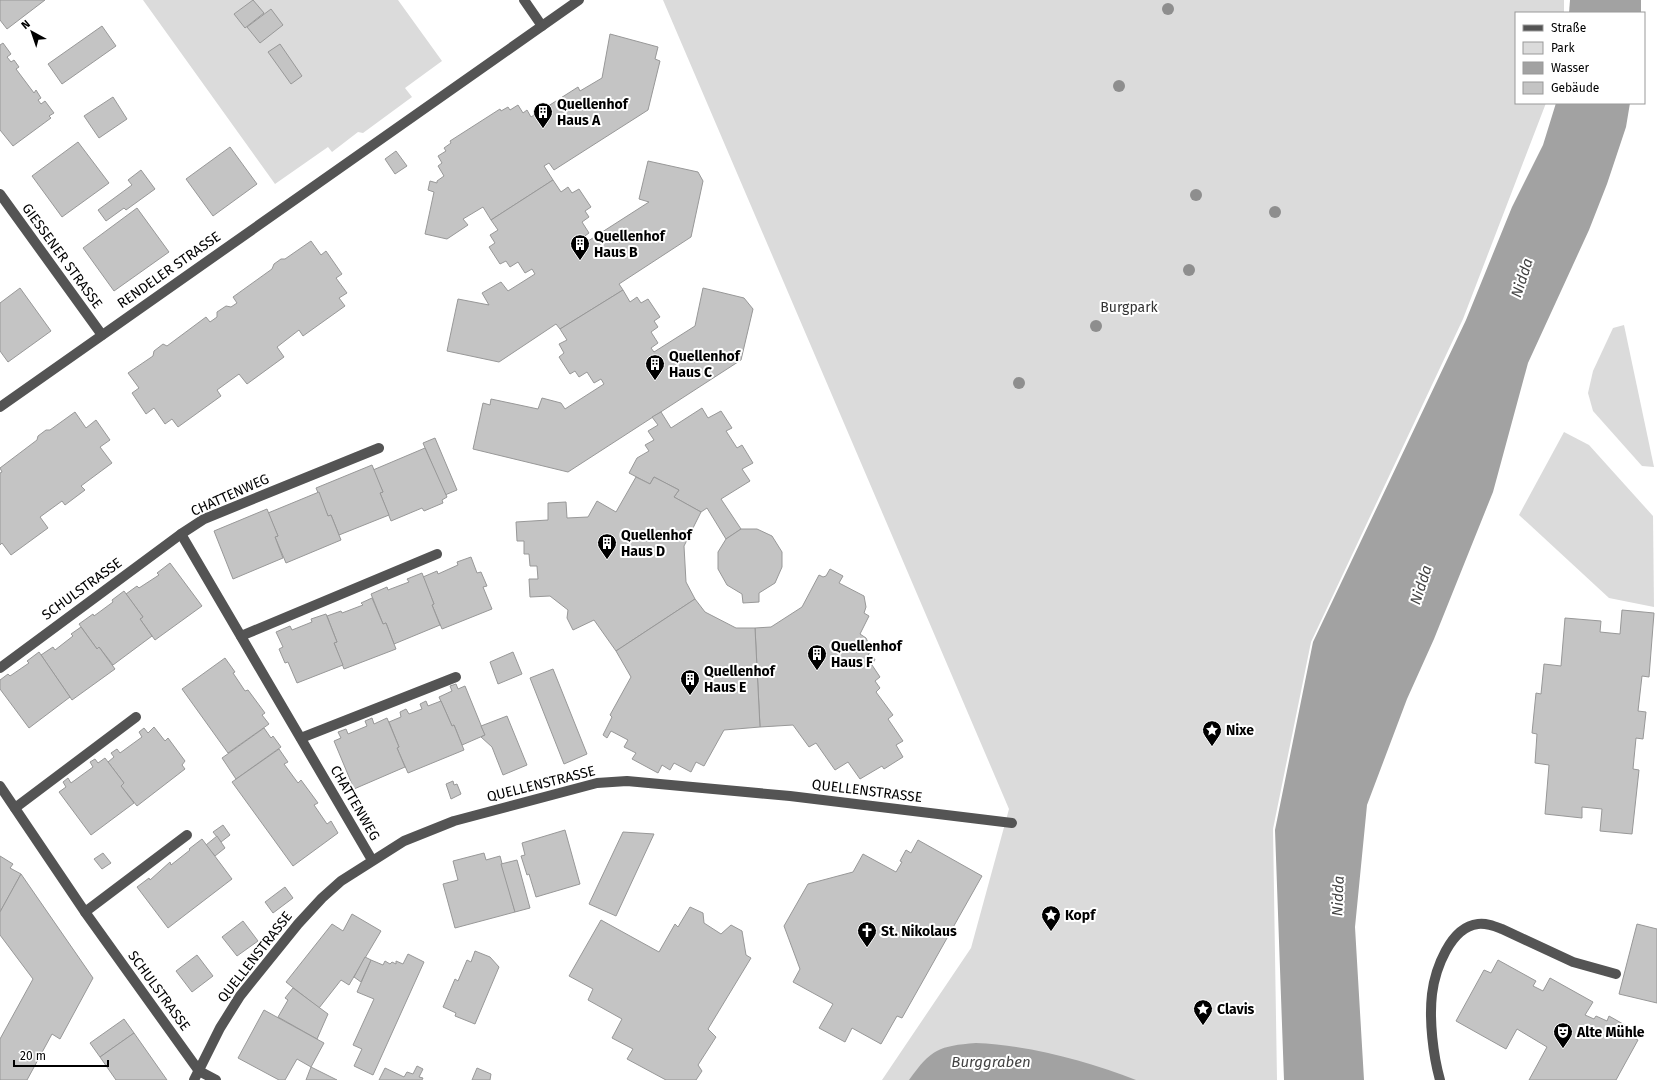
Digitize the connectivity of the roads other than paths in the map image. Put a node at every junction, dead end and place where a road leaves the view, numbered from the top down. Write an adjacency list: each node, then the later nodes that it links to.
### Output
1 (524, 0): 3 (street)
2 (579, 0): 3 (street, RENDELER STRASSE)
3 (542, 26): 5 (street, RENDELER STRASSE)
4 (0, 194): 5 (street, GIESSENER STRASSE)
5 (102, 334): 6 (street, RENDELER STRASSE)
6 (0, 407)
7 (378, 448): 8 (street, CHATTENWEG)
8 (181, 534): 10 (street, CHATTENWEG); 11 (street, SCHULSTRASSE)
9 (437, 554): 10 (street)
10 (241, 636): 14 (street, CHATTENWEG)
11 (0, 668)
12 (456, 677): 14 (street)
13 (136, 717): 16 (street)
14 (301, 738): 19 (street, CHATTENWEG)
15 (0, 786): 16 (street, SCHULSTRASSE)
16 (14, 808): 20 (street, SCHULSTRASSE)
17 (1012, 823): 19 (street, QUELLENSTRASSE)
18 (187, 834): 20 (street)
19 (372, 860): 22 (street, QUELLENSTRASSE)
20 (85, 912): 22 (street, SCHULSTRASSE)
21 (1616, 974): 24 (street)
22 (196, 1076): 23 (street, SCHULSTRASSE)
23 (216, 1080)
24 (1440, 1080)

